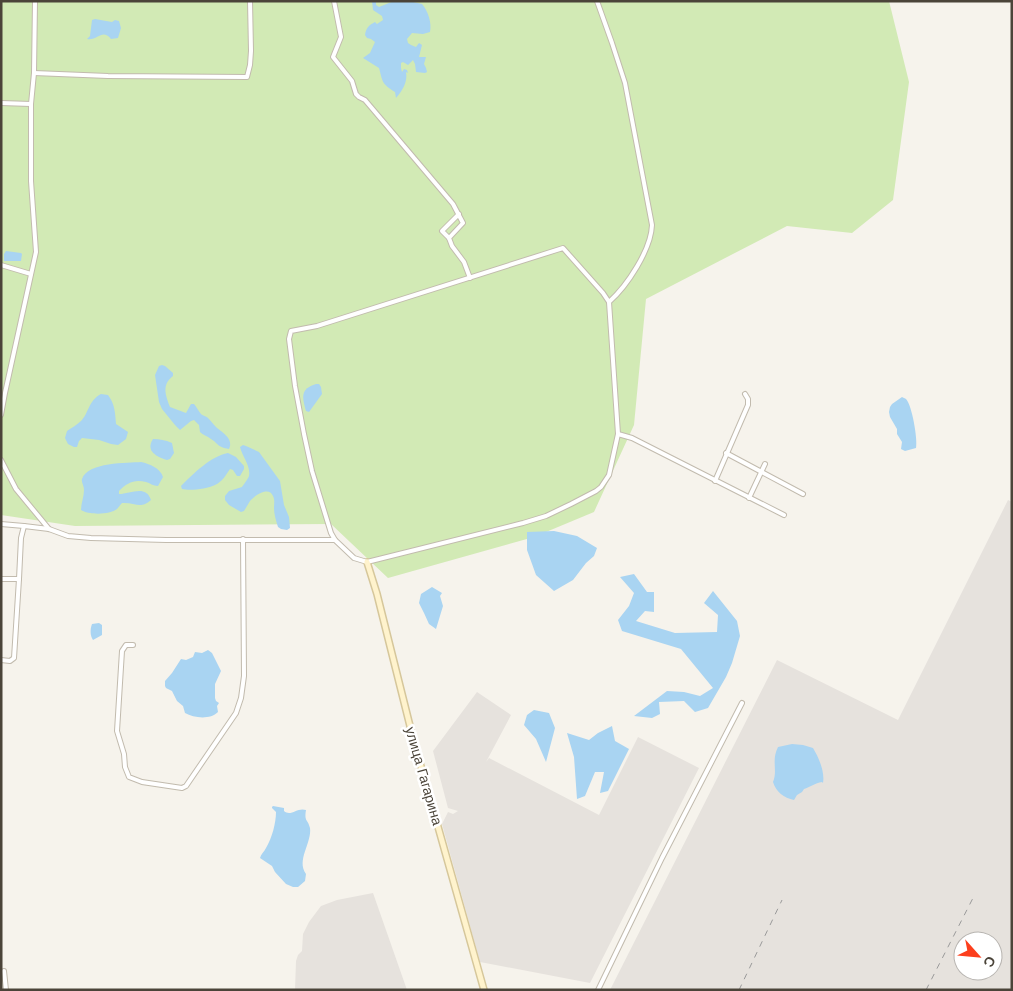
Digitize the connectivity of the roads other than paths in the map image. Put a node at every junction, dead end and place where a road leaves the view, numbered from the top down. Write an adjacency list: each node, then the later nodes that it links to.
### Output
1 (35, 1): 5 (street)
2 (250, 1): 5 (street)
3 (334, 1): 8 (street)
4 (597, 1): 13 (street)
5 (34, 73): 7 (street)
6 (1, 103): 7 (street)
7 (31, 104): 11 (street)
8 (459, 214): 9 (street); 9 (street)
9 (449, 238): 12 (street)
10 (1, 265): 11 (street)
11 (31, 274): 15 (street)
12 (470, 278): 13 (street); 29 (street)
13 (609, 302): 16 (street)
14 (745, 394): 17 (street)
15 (1, 415)
16 (618, 434): 21 (street); 30 (street)
17 (726, 453): 20 (street); 21 (street)
18 (1, 460): 27 (street)
19 (765, 464): 20 (street)
20 (762, 472): 22 (street); 23 (street)
21 (715, 481): 23 (street)
22 (803, 494)
23 (749, 498): 24 (street)
24 (784, 515)
25 (1, 524): 26 (street)
26 (24, 526): 27 (street); 32 (street)
27 (49, 529): 28 (street)
28 (243, 540): 29 (street); 33 (street)
29 (334, 540): 30 (street)
30 (367, 562): 38 (street, улица Гагарина)
31 (1, 578): 32 (street)
32 (18, 579): 34 (street)
33 (133, 645)
34 (1, 660)
35 (742, 703): 39 (street)
36 (4, 971): 37 (street)
37 (6, 990)
38 (484, 990)
39 (598, 990)

